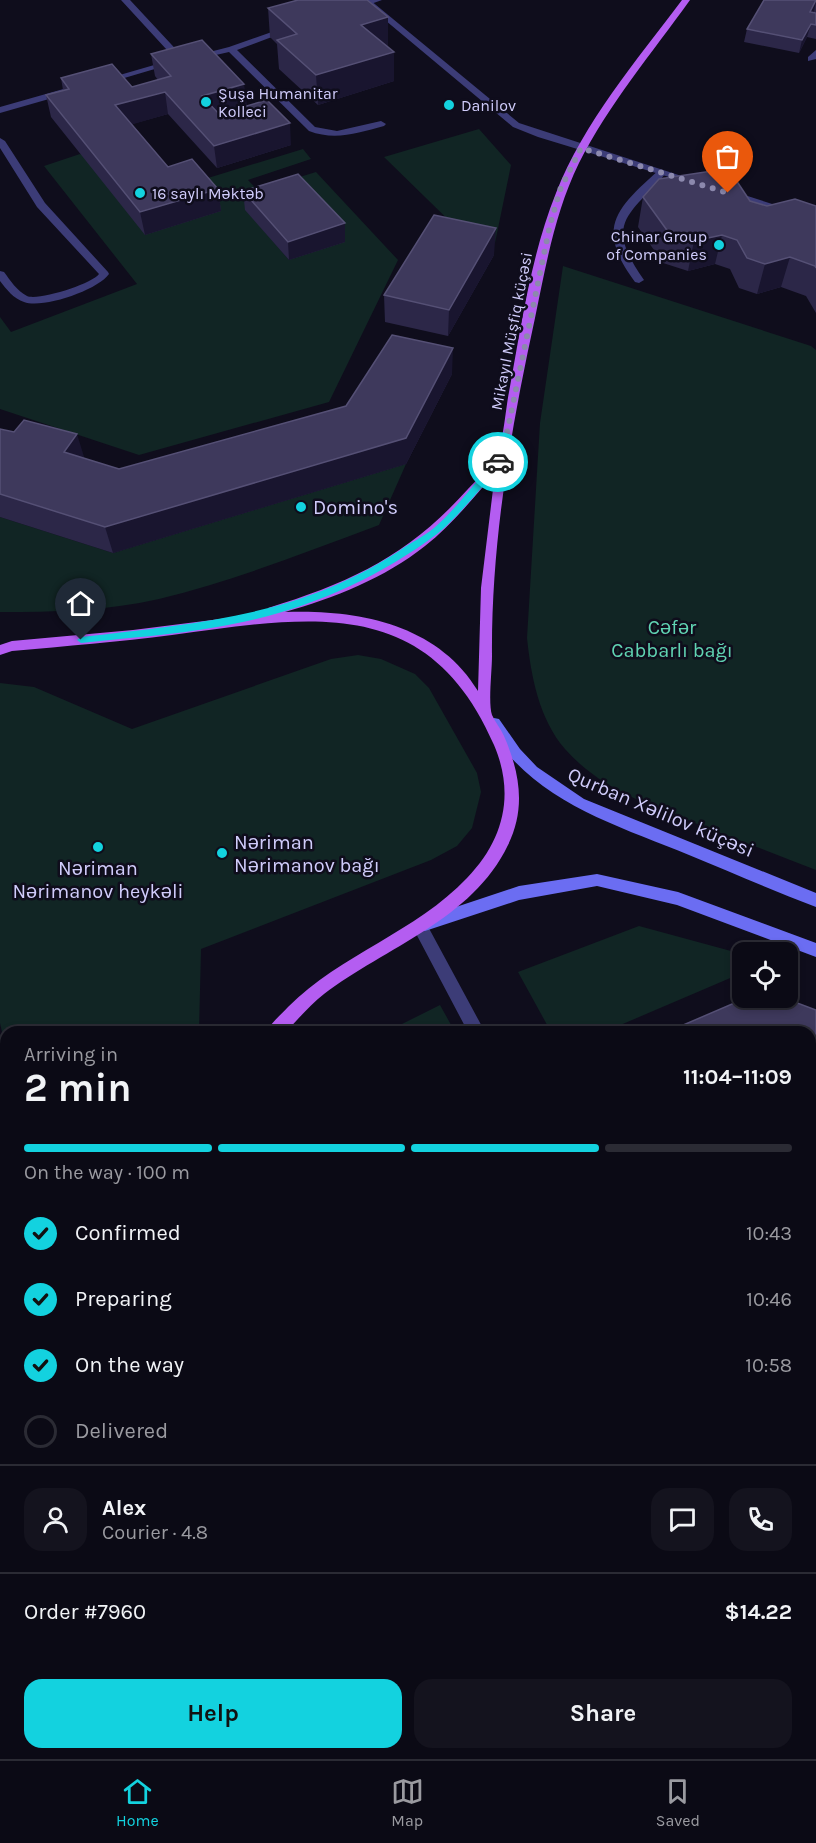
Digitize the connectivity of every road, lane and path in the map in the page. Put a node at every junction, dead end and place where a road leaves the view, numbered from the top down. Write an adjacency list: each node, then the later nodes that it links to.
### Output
1 (125, 0): 7 (street)
2 (686, 0): 13 (main road, Mikayıl Müşfiq küçəsi)
3 (370, 1): 4 (street); 13 (street)
4 (346, 10)
5 (303, 25): 6 (street)
6 (231, 49): 7 (street); 11 (street)
7 (181, 60): 8 (street)
8 (90, 85)
9 (79, 88): 10 (street)
10 (0, 110)
11 (381, 124)
12 (0, 141): 18 (street)
13 (581, 148): 14 (street); 20 (main road, Mikayıl Müşfiq küçəsi)
14 (662, 172): 15 (street); 19 (street)
15 (706, 186)
16 (717, 190): 17 (street)
17 (816, 221)
18 (0, 274)
19 (639, 280)
20 (502, 457): 21 (main road); 23 (main road, Mikayıl Müşfiq küçəsi)
21 (218, 624): 22 (main road); 23 (main road)
22 (4, 647)
23 (485, 710): 24 (main road, Qurban Xəlilov küçəsi); 25 (main road)
24 (816, 900)
25 (420, 926): 26 (main road); 27 (main road); 28 (street)
26 (816, 950)
27 (280, 1026)
28 (474, 1026)

